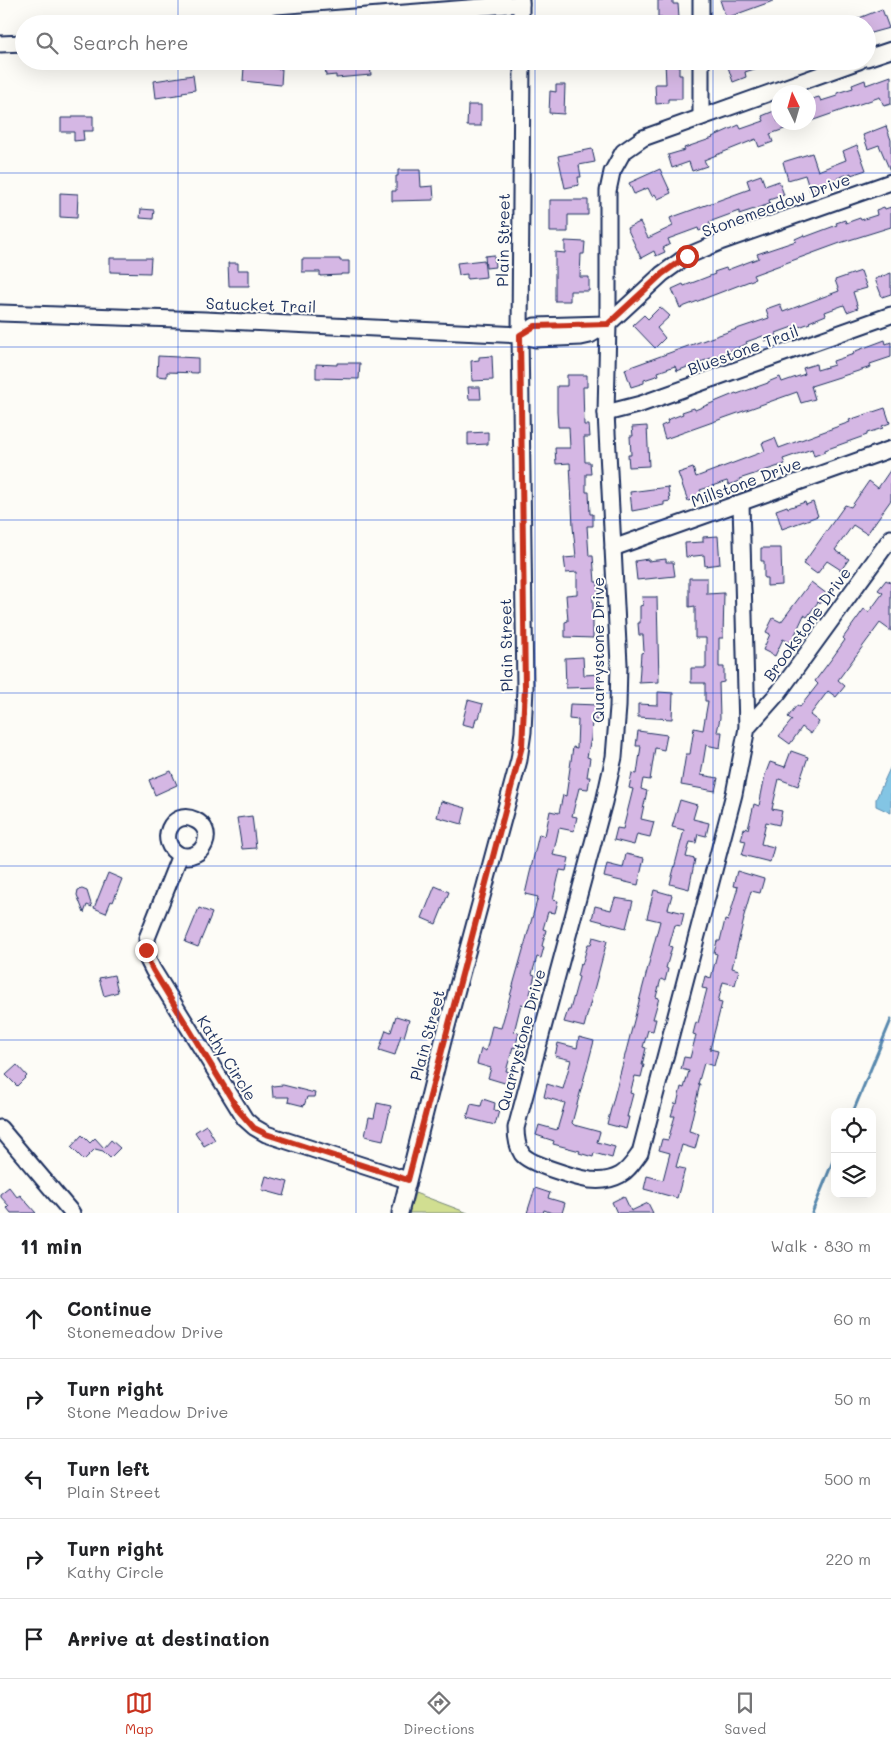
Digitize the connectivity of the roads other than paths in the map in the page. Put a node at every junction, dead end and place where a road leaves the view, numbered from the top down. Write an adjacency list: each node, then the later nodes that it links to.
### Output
1 (701, 0): 5 (street)
2 (521, 2): 3 (street); 4 (street)
3 (370, 15)
4 (522, 15)
5 (701, 15)
6 (15, 43): 7 (street)
7 (0, 44)
8 (891, 50): 9 (street)
9 (876, 55)
10 (522, 70): 18 (street, Plain Street)
11 (701, 70): 13 (street)
12 (834, 70): 13 (street, Quarrystone Drive)
13 (701, 117): 17 (street, Quarrystone Drive)
14 (891, 182): 17 (street, Stonemeadow Drive)
15 (0, 313): 18 (street, Satucket Trail)
16 (891, 315): 19 (street, Bluestone Trail)
17 (608, 324): 18 (street); 19 (street, Quarrystone Drive)
18 (520, 335): 27 (street, Plain Street)
19 (606, 413): 23 (street, Quarrystone Drive)
20 (891, 449): 21 (street, Millstone Drive)
21 (741, 503): 23 (street, Millstone Drive); 24 (street, Quarrystone Drive)
22 (891, 538): 24 (street, Brookstone Drive)
23 (613, 548): 24 (street, Quarrystone Drive)
24 (747, 728)
25 (180, 855): 27 (street, Kathy Circle)
26 (0, 1128): 28 (street)
27 (408, 1180): 29 (street, Plain Street)
28 (72, 1213)
29 (400, 1213)

